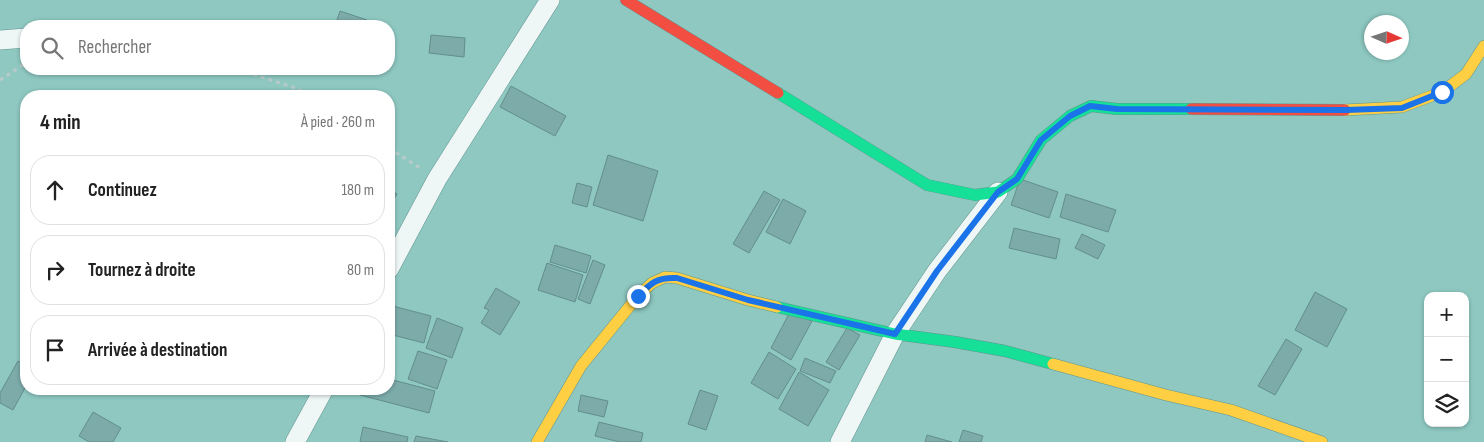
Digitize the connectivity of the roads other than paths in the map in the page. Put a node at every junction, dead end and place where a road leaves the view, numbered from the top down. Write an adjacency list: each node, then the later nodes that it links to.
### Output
1 (550, 0): 7 (street)
2 (626, 0): 6 (street)
3 (20, 38): 4 (street)
4 (0, 40)
5 (1484, 46): 6 (street)
6 (998, 192): 8 (street)
7 (395, 258)
8 (895, 334): 11 (street); 12 (street); 13 (street)
9 (321, 395): 10 (street)
10 (295, 442)
11 (537, 442)
12 (840, 442)
13 (1322, 442)

